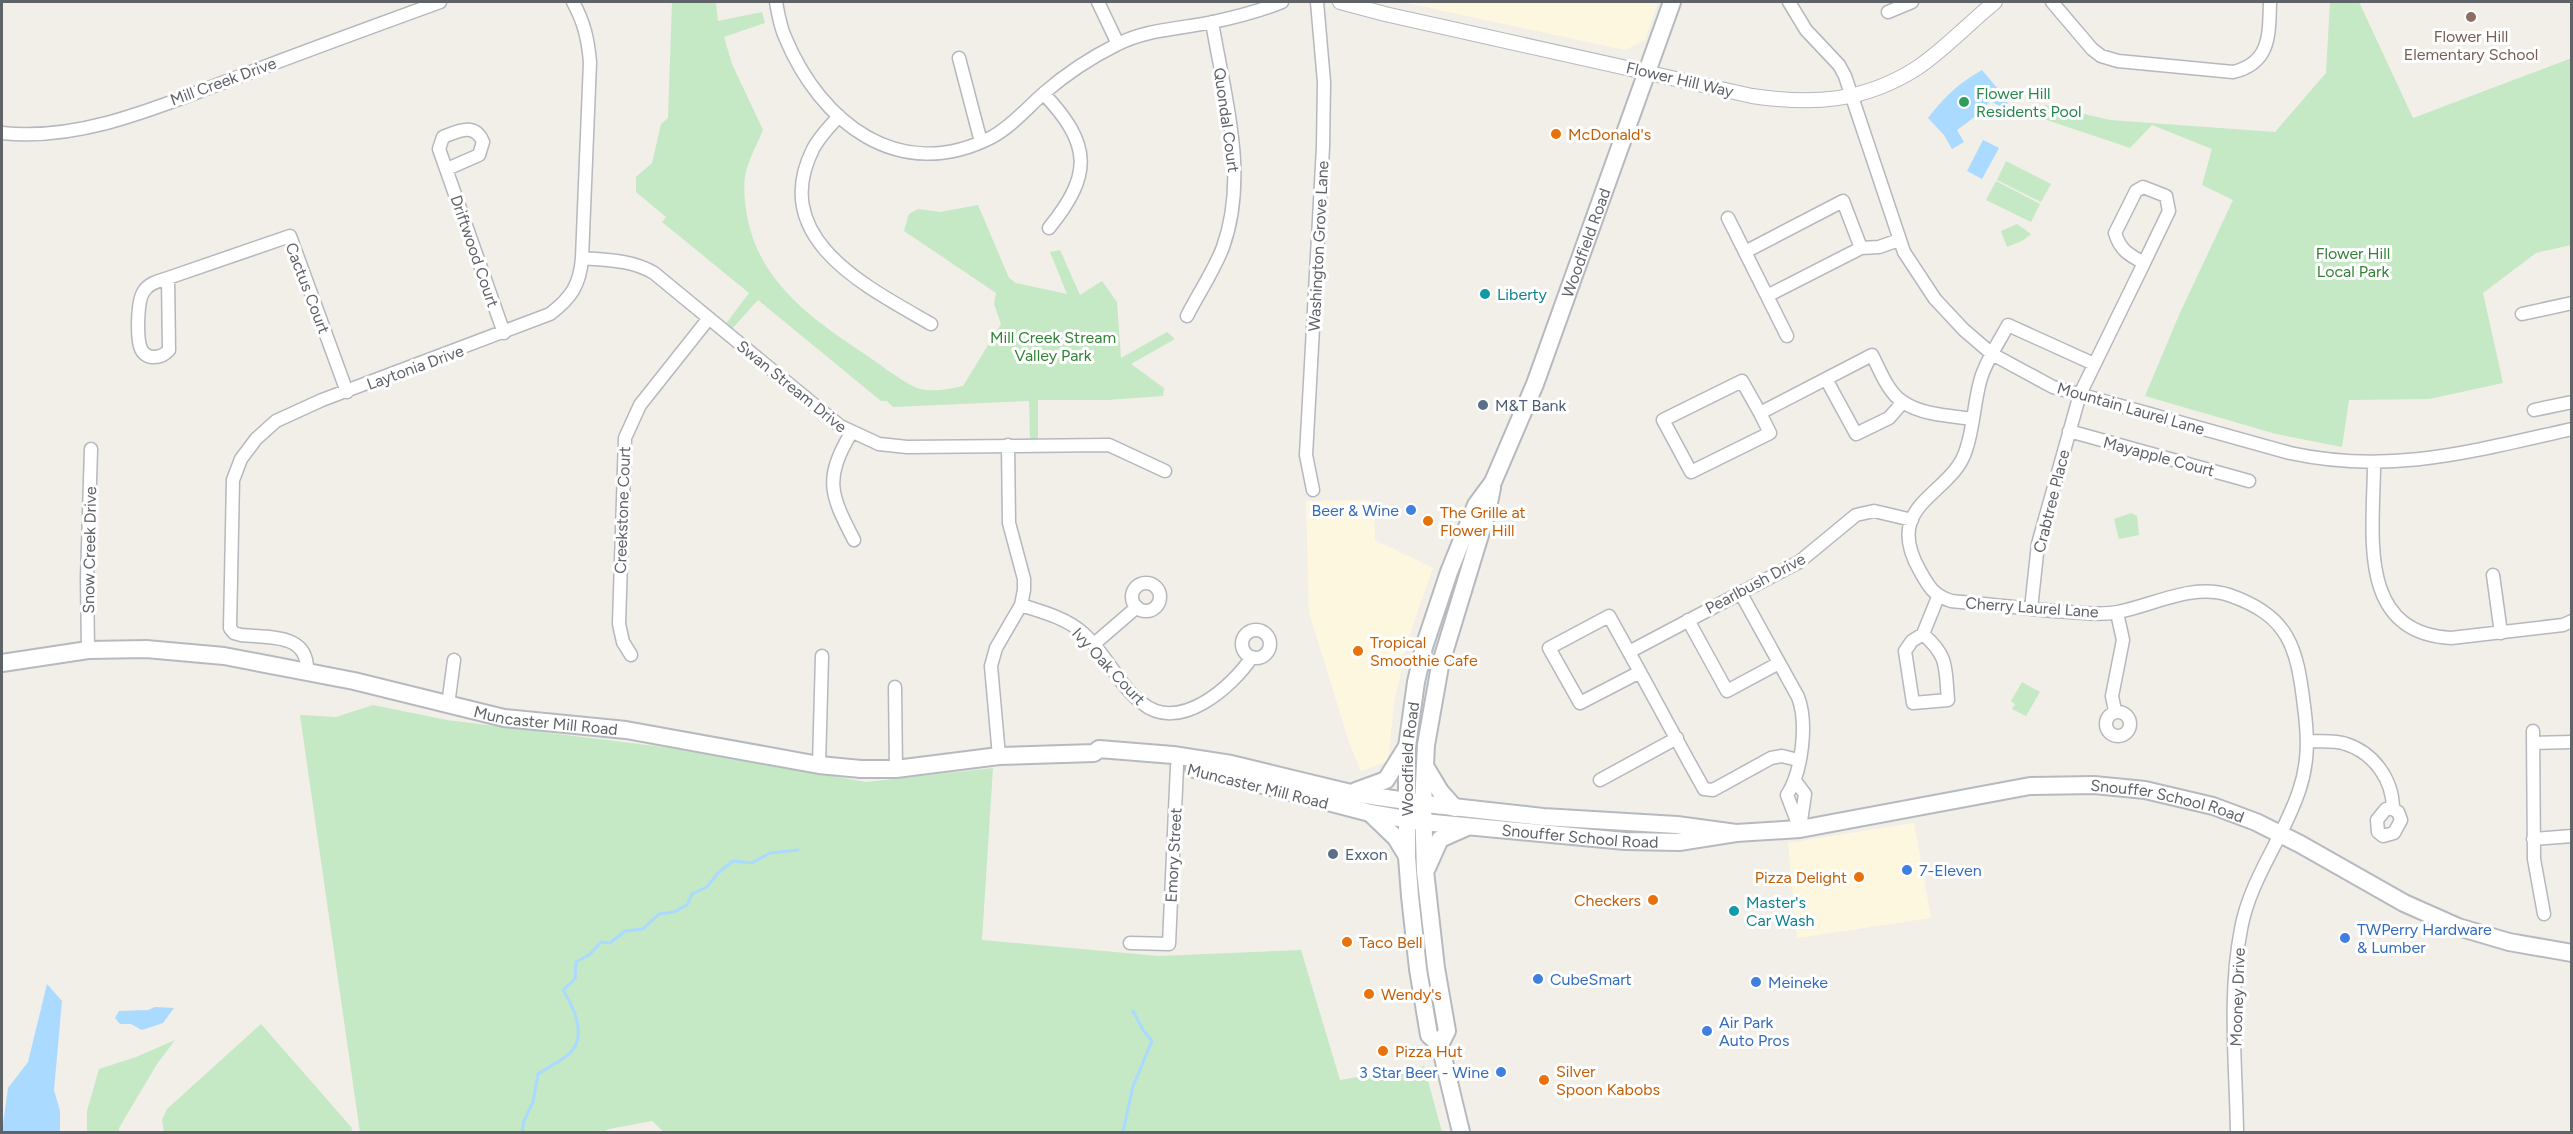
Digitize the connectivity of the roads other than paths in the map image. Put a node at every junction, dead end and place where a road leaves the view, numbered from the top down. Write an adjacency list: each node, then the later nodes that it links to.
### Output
1 (440, 2): 22 (street, Mill Creek Drive)
2 (573, 2): 30 (street, Laytonia Drive)
3 (776, 2): 21 (street)
4 (1098, 2): 16 (street)
5 (1282, 2): 15 (street)
6 (1317, 2): 60 (street, Washington Grove Lane)
7 (1341, 2): 18 (street, Flower Hill Way)
8 (1672, 2): 18 (main road, Woodfield Road)
9 (1789, 2): 20 (street, Mountain Laurel Lane)
10 (1912, 2): 14 (street)
11 (1995, 2): 20 (street, Flower Hill Way)
12 (2052, 2): 13 (street)
13 (2270, 2)
14 (1888, 12)
15 (1212, 22): 16 (street); 36 (street, Quondal Court)
16 (1118, 44): 19 (street)
17 (959, 58): 23 (street)
18 (1647, 71): 20 (street, Flower Hill Way); 59 (main road, Woodfield Road)
19 (1044, 94): 23 (street); 26 (street)
20 (1852, 96): 27 (street, Mountain Laurel Lane)
21 (839, 116): 23 (street); 38 (street)
22 (2, 133)
23 (981, 142)
24 (447, 169): 39 (street, Driftwood Court)
25 (1728, 218): 29 (street)
26 (1049, 228)
27 (1899, 240): 28 (street); 41 (street, Mountain Laurel Lane)
28 (1861, 248): 29 (street); 33 (street)
29 (1745, 252): 33 (street)
30 (582, 258): 37 (street, Swan Stream Drive); 39 (street, Laytonia Drive)
31 (2144, 263): 31 (street, Crabtree Place); 42 (street, Crabtree Place)
32 (168, 278): 32 (street, Cactus Court); 44 (street, Cactus Court)
33 (1767, 296): 40 (street)
34 (2571, 303): 35 (street)
35 (2522, 314)
36 (1187, 316)
37 (709, 318): 53 (street, Swan Stream Drive); 77 (street, Creekstone Court)
38 (931, 324)
39 (504, 333): 44 (street, Laytonia Drive)
40 (1787, 336)
41 (1992, 354): 42 (street); 45 (street, Mountain Laurel Lane); 50 (street)
42 (2094, 364): 45 (street, Crabtree Place)
43 (1826, 379): 46 (street); 46 (street); 49 (street)
44 (347, 392): 83 (street, Laytonia Drive)
45 (2080, 394): 52 (street, Crabtree Place); 56 (street, Mountain Laurel Lane)
46 (1903, 402): 50 (street)
47 (2571, 402): 48 (street)
48 (2534, 410)
49 (1760, 413): 49 (street)
50 (1973, 419): 61 (street)
51 (2571, 429): 56 (street, Mountain Laurel Lane)
52 (2069, 431): 58 (street, Mayapple Court); 68 (street, Crabtree Place)
53 (851, 433): 54 (street, Swan Stream Drive); 62 (street)
54 (1008, 445): 57 (street, Swan Stream Drive); 66 (street)
55 (91, 449): 75 (street, Snow Creek Drive)
56 (2374, 463): 72 (street)
57 (1165, 471)
58 (2249, 481)
59 (1493, 482): 91 (main road, Woodfield Road); 97 (main road, Woodfield Road)
60 (1313, 490)
61 (1912, 520): 64 (street, Pearlbush Drive); 65 (street)
62 (854, 540)
63 (2493, 575): 72 (street)
64 (1740, 592): 70 (street, Pearlbush Drive); 82 (street)
65 (1938, 597): 68 (street, Cherry Laurel Lane); 73 (street)
66 (1021, 605): 74 (street, Ivy Oak Court); 93 (street)
67 (1137, 608): 74 (street)
68 (2031, 609): 69 (street, Cherry Laurel Lane)
69 (2117, 612): 87 (street); 89 (street, Cherry Laurel Lane)
70 (1688, 620): 76 (street, Pearlbush Drive); 82 (street)
71 (2571, 621): 72 (street)
72 (2501, 633)
73 (1923, 634): 73 (street)
74 (1094, 644): 79 (street, Ivy Oak Court)
75 (88, 650): 81 (main road, Muncaster Mill Road); 83 (main road, Muncaster Mill Road)
76 (1629, 652): 84 (street); 84 (street)
77 (631, 655)
78 (822, 656): 95 (street)
79 (1252, 657)
80 (454, 660): 86 (street)
81 (2, 663)
82 (1779, 663): 94 (street)
83 (307, 672): 86 (main road, Muncaster Mill Road)
84 (1640, 672): 88 (street)
85 (895, 687): 98 (street)
86 (448, 705): 95 (main road, Muncaster Mill Road)
87 (2115, 711)
88 (1677, 738): 94 (street); 99 (street)
89 (2308, 741): 103 (street); 109 (street, Cherry Laurel Lane)
90 (2571, 742): 111 (street)
91 (1407, 747): 100 (main road); 101 (main road, Woodfield Road)
92 (1094, 753): 93 (main road, Muncaster Mill Road); 96 (main road, Muncaster Mill Road); 100 (main road, Muncaster Mill Road)
93 (999, 756): 98 (main road, Muncaster Mill Road)
94 (1798, 760): 107 (street)
95 (819, 765): 98 (main road, Muncaster Mill Road)
96 (1177, 766): 104 (main road, Muncaster Mill Road); 115 (street, Emory Street)
97 (1425, 766): 101 (main road, Woodfield Road); 102 (main road)
98 (896, 769)
99 (1600, 780)
100 (1351, 793): 101 (main road, Muncaster Mill Road)
101 (1415, 803): 102 (main road, Snouffer School Road); 105 (main road, Woodfield Road)
102 (1455, 808): 108 (main road, Snouffer School Road)
103 (2393, 809)
104 (1370, 813): 105 (main road, Muncaster Mill Road); 112 (main road)
105 (1415, 820): 106 (main road, Snouffer School Road); 112 (main road, Woodfield Road); 113 (main road, Woodfield Road)
106 (1468, 827): 108 (main road, Snouffer School Road); 113 (main road)
107 (1800, 829): 108 (main road, Snouffer School Road); 109 (main road, Snouffer School Road)
108 (1736, 833)
109 (2280, 834): 116 (main road, Snouffer School Road); 119 (street, Mooney Drive)
110 (2571, 836): 111 (street)
111 (2533, 839): 114 (street)
112 (1407, 857): 117 (main road, Woodfield Road)
113 (1425, 871): 117 (main road, Woodfield Road)
114 (2544, 914)
115 (1130, 943)
116 (2571, 953)
117 (1440, 1045): 118 (main road, Woodfield Road)
118 (1461, 1132)
119 (2237, 1132)

